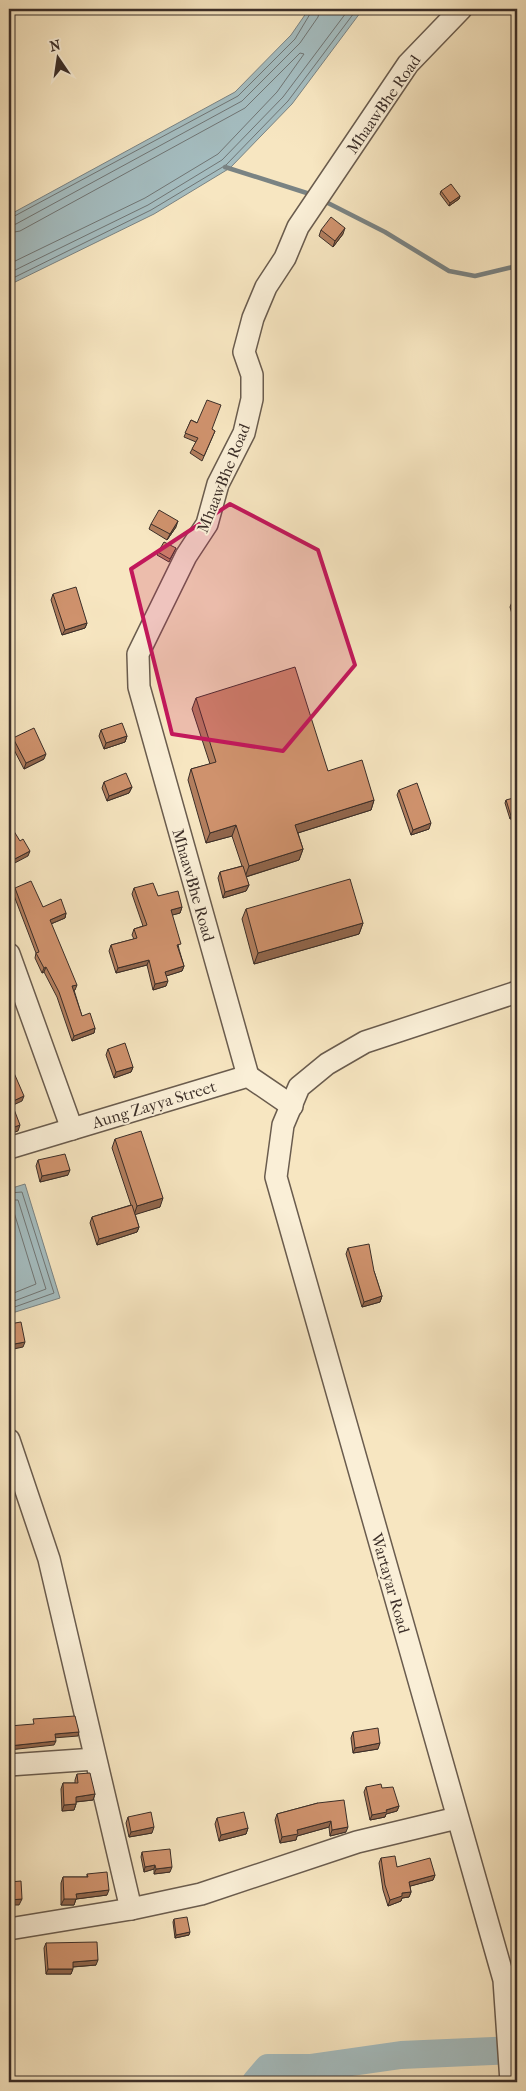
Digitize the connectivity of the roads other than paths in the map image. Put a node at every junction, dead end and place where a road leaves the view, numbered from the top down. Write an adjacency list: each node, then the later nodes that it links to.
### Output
1 (462, 9): 4 (street, MhaawBhe Road)
2 (9, 954): 6 (street)
3 (517, 992): 5 (street)
4 (248, 1076): 5 (street); 6 (street, Aung Zayya Street)
5 (295, 1096): 11 (street, Wartayar Road)
6 (72, 1129): 7 (street, Aung Zayya Street)
7 (9, 1148)
8 (9, 1440): 9 (street)
9 (95, 1759): 10 (street); 12 (street)
10 (9, 1765)
11 (457, 1818): 12 (street); 14 (street, Wartayar Road)
12 (131, 1909): 13 (street)
13 (9, 1929)
14 (511, 2082)

